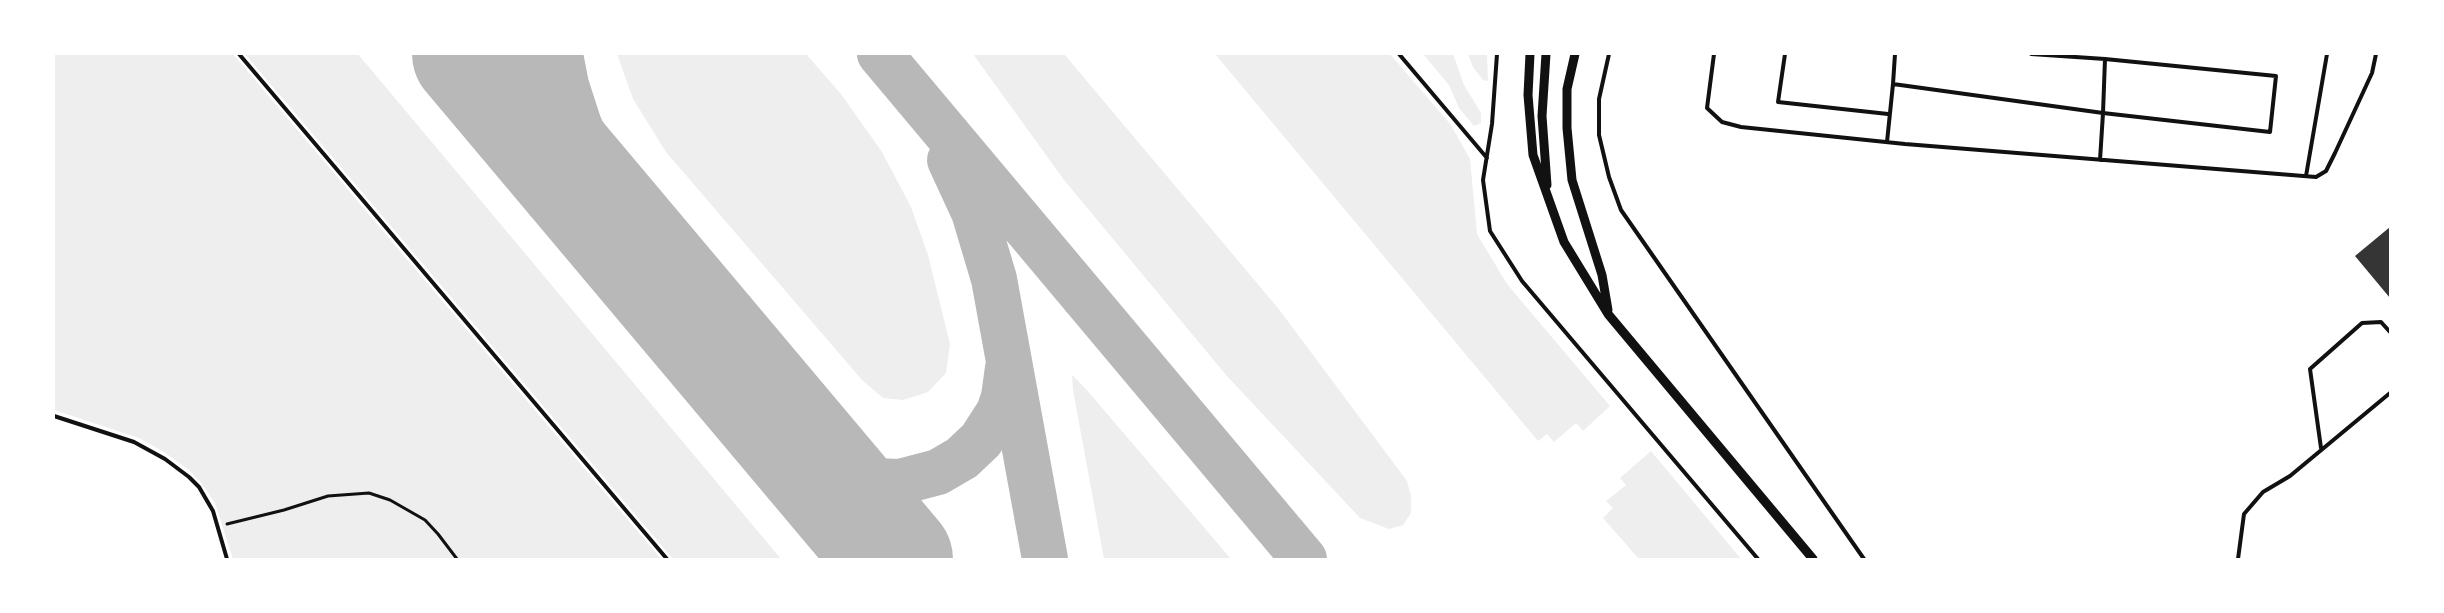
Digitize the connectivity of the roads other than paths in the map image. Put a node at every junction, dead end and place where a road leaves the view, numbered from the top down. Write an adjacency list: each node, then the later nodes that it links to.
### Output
1 (239, 54): 29 (lane)
2 (1399, 54): 19 (lane)
3 (1497, 54): 19 (lane)
4 (1530, 54): 22 (street)
5 (1546, 54): 22 (street)
6 (1575, 54): 23 (street)
7 (1609, 54): 32 (lane)
8 (1714, 54): 18 (lane)
9 (1785, 54): 17 (lane)
10 (1895, 54): 15 (lane)
11 (2031, 54): 14 (lane)
12 (2327, 54): 21 (lane)
13 (2376, 54): 21 (lane)
14 (2105, 59): 16 (lane); 16 (lane)
15 (1893, 84): 16 (lane); 17 (lane)
16 (2103, 113): 20 (lane)
17 (1888, 114): 18 (lane)
18 (1888, 142): 20 (lane)
19 (1487, 158): 30 (lane)
20 (2100, 160): 21 (lane)
21 (2306, 176)
22 (1547, 192): 23 (street)
23 (1608, 314): 31 (street)
24 (2390, 332): 27 (lane)
25 (2390, 393): 27 (lane)
26 (54, 416): 28 (lane)
27 (2321, 448): 33 (lane)
28 (227, 559)
29 (667, 559)
30 (1758, 559)
31 (1813, 559)
32 (1864, 559)
33 (2238, 559)

